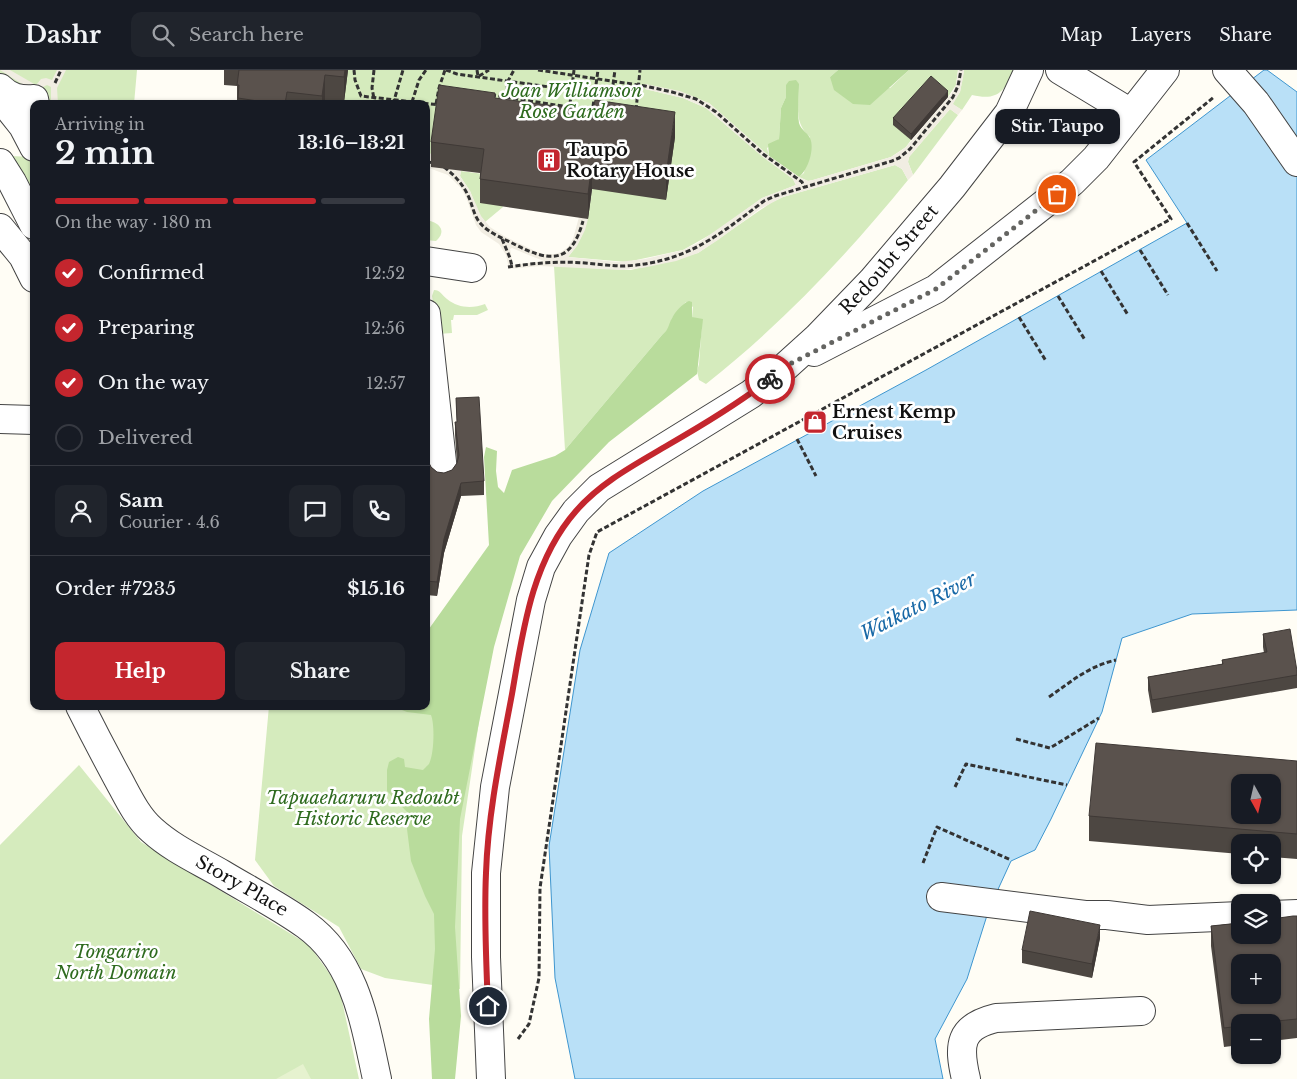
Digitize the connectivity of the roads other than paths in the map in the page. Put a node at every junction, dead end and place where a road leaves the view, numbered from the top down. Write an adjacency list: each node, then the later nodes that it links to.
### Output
1 (1029, 70): 20 (street, Redoubt Street)
2 (1060, 70): 9 (street)
3 (1165, 70): 9 (street)
4 (1232, 75): 12 (street)
5 (0, 88): 7 (street)
6 (0, 97): 11 (street)
7 (40, 99)
8 (30, 107): 10 (street)
9 (1132, 113): 20 (street)
10 (30, 129)
11 (30, 139)
12 (1297, 162)
13 (0, 163): 14 (street)
14 (30, 218)
15 (0, 228): 16 (street)
16 (30, 262)
17 (430, 262): 18 (street)
18 (472, 268)
19 (430, 351): 23 (street)
20 (786, 366): 31 (street, Redoubt Street)
21 (0, 419): 22 (street)
22 (30, 420)
23 (443, 471)
24 (82, 710): 30 (street, Story Place)
25 (941, 896): 28 (street)
26 (1297, 914): 27 (street)
27 (1281, 915)
28 (1231, 916)
29 (1141, 1011): 32 (street)
30 (377, 1079)
31 (490, 1079)
32 (966, 1079)

